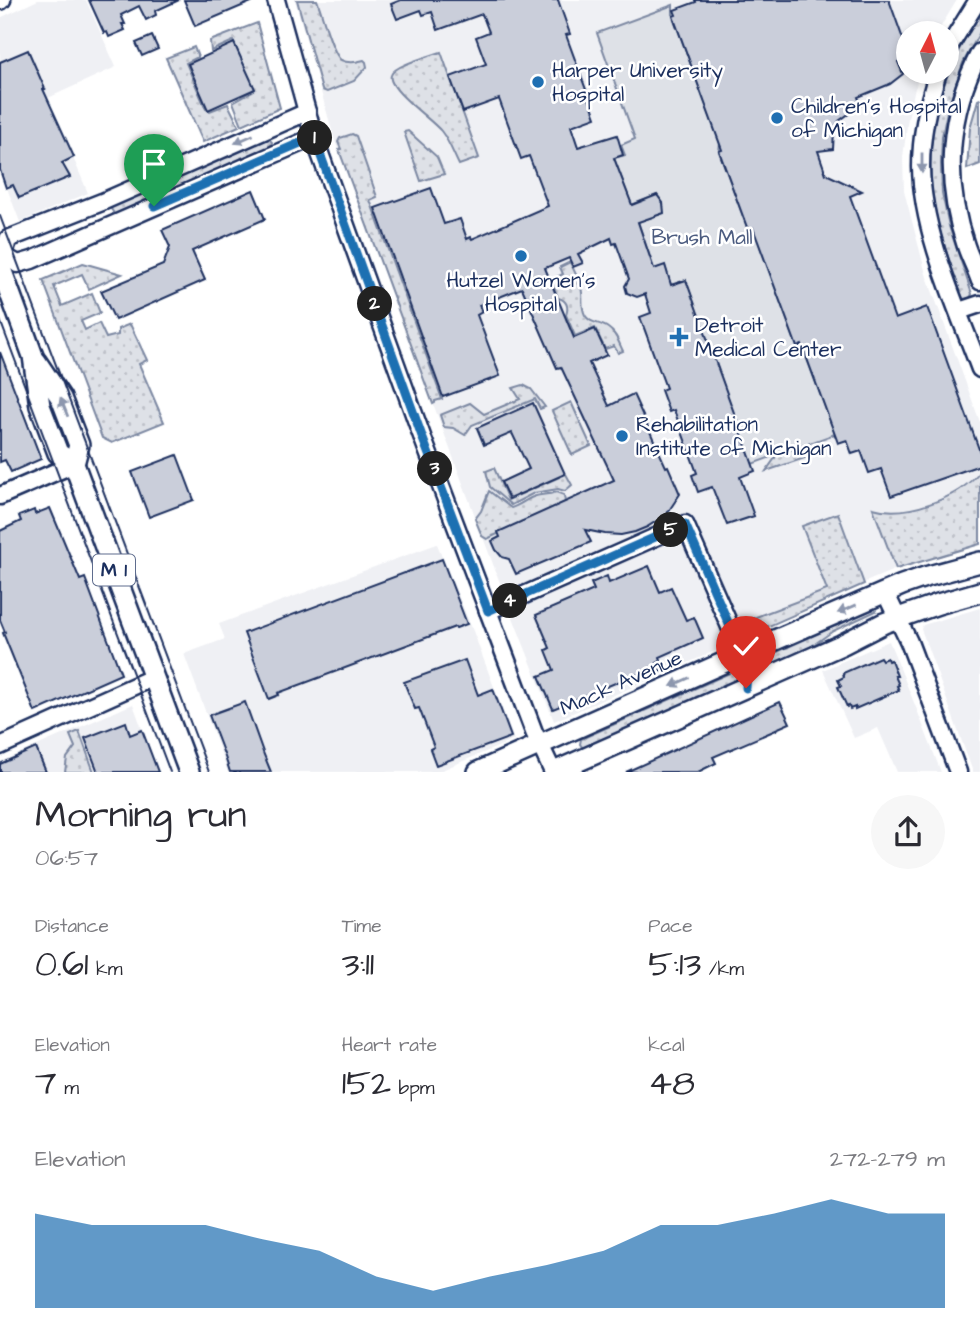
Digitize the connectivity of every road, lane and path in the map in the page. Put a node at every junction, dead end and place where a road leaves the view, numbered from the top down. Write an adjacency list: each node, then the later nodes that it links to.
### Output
1 (276, 0): 6 (street)
2 (978, 0): 3 (street)
3 (959, 31)
4 (980, 52): 15 (street)
5 (934, 84): 17 (street, one-way to 17)
6 (307, 112): 7 (street); 8 (street)
7 (269, 128): 9 (street); 10 (street, one-way to 10)
8 (314, 137): 9 (street); 26 (street)
9 (273, 154): 12 (street)
10 (102, 202): 11 (street); 12 (street)
11 (38, 227): 13 (street); 14 (street)
12 (105, 227): 13 (street)
13 (48, 253): 14 (street)
14 (1, 259): 19 (main road, M 1)
15 (980, 281)
16 (980, 304): 17 (street)
17 (959, 311): 18 (street)
18 (980, 369)
19 (74, 464): 20 (street); 29 (main road, M 1)
20 (0, 496)
21 (980, 562): 22 (main road, Mack Avenue)
22 (925, 577): 23 (main road, Mack Avenue); 25 (main road)
23 (885, 592): 27 (street); 28 (main road, Mack Avenue, one-way to 28)
24 (980, 592): 25 (main road)
25 (929, 606): 27 (main road)
26 (488, 611): 28 (street); 32 (street)
27 (897, 618): 30 (main road); 38 (street)
28 (742, 654): 30 (main road); 31 (main road, Mack Avenue, one-way to 31)
29 (154, 677): 33 (street); 35 (main road, M 1)
30 (747, 687): 34 (main road)
31 (579, 727): 32 (main road, Mack Avenue); 34 (main road)
32 (539, 745): 36 (main road, Mack Avenue); 37 (street)
33 (0, 746)
34 (583, 759): 37 (main road)
35 (189, 772)
36 (478, 772)
37 (553, 772)
38 (958, 772)

